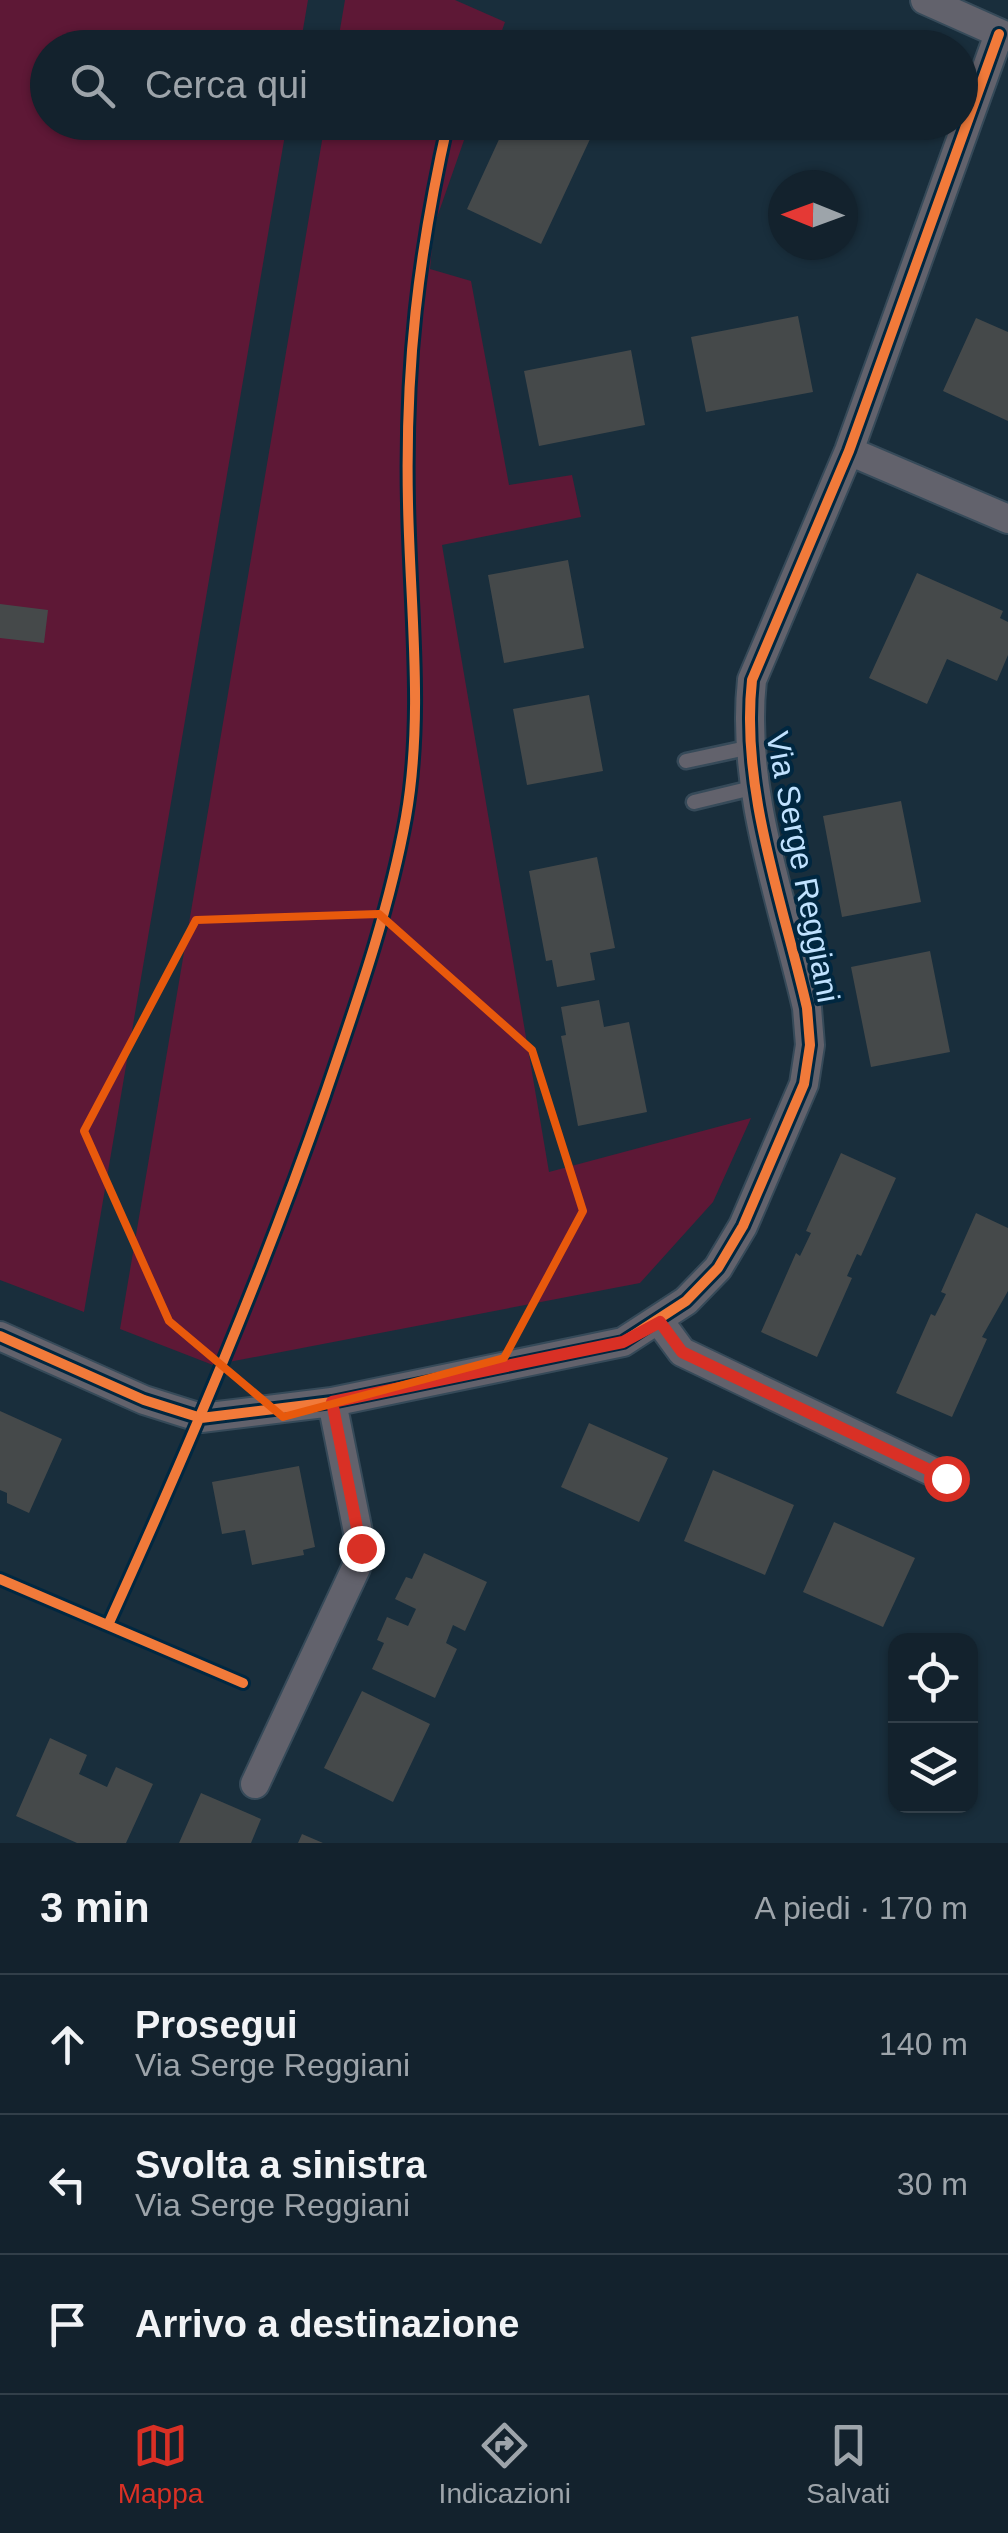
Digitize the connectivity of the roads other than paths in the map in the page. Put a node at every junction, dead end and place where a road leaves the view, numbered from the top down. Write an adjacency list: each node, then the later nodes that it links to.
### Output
1 (925, 0): 2 (street)
2 (1004, 35): 3 (street, Via Serge Reggiani)
3 (978, 105)
4 (965, 140): 5 (street, Via Serge Reggiani)
5 (849, 450): 6 (street); 7 (street, Via Serge Reggiani)
6 (1008, 520)
7 (751, 747): 8 (lane, Via Serge Reggiani); 9 (street, Via Serge Reggiani)
8 (686, 760)
9 (756, 788): 10 (lane, Via Serge Reggiani); 11 (street, Via Serge Reggiani)
10 (694, 802)
11 (660, 1322): 13 (street, Via Serge Reggiani); 14 (street)
12 (0, 1336): 13 (street, Via Serge Reggiani)
13 (332, 1402): 15 (street)
14 (946, 1478)
15 (255, 1784)

